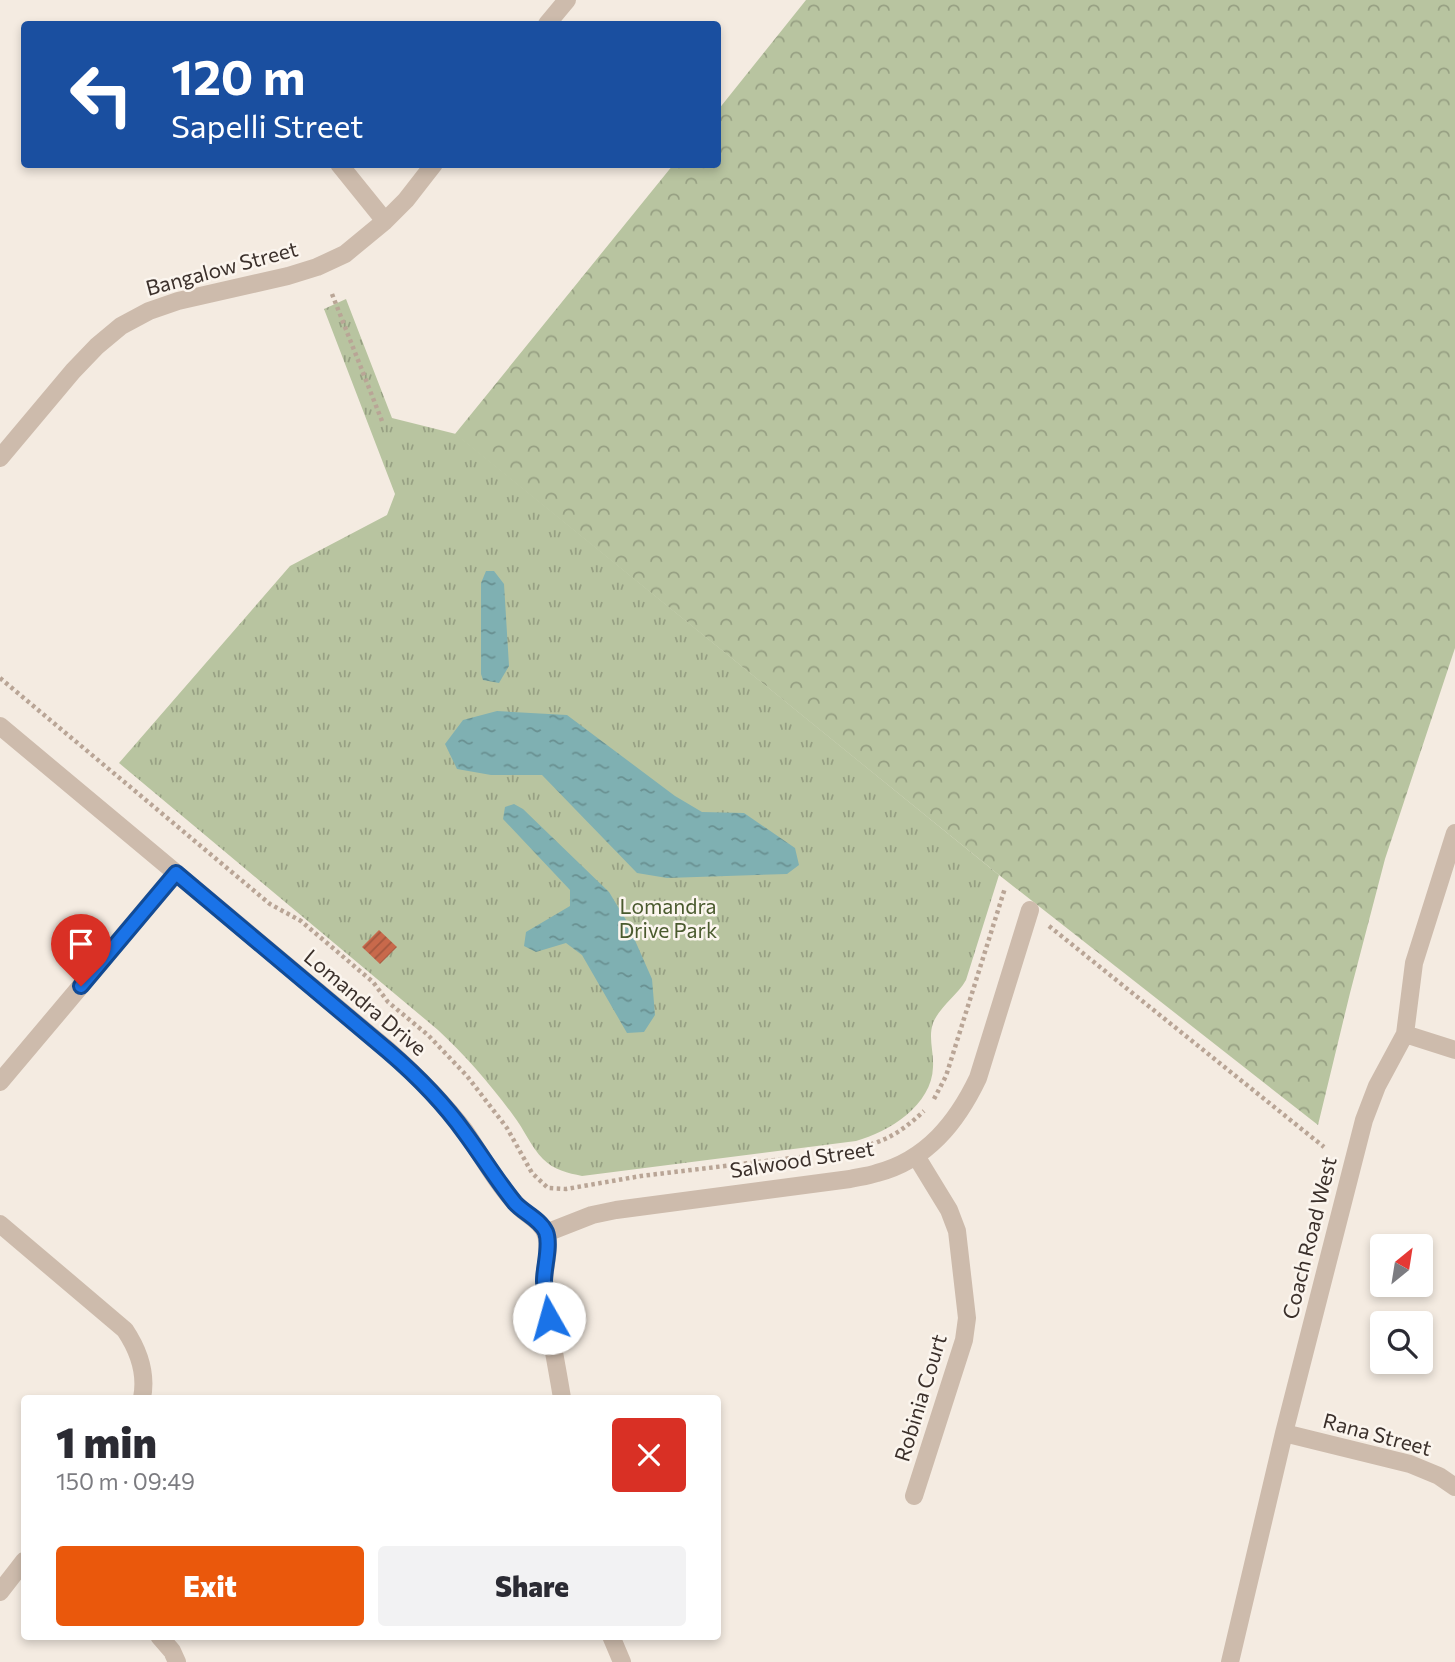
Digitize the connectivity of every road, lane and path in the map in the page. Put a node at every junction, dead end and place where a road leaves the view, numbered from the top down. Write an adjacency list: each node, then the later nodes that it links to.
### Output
1 (567, 0): 2 (street)
2 (550, 21)
3 (342, 168): 5 (street)
4 (431, 168): 5 (street, Bangalow Street)
5 (385, 221): 8 (street, Bangalow Street)
6 (332, 294): 7 (path)
7 (382, 421)
8 (0, 458)
9 (0, 678): 21 (path)
10 (0, 726): 12 (street, Lomandra Drive)
11 (1455, 833): 15 (street, Coach Road West)
12 (176, 873): 17 (street); 23 (street, Lomandra Drive)
13 (1004, 888): 19 (path)
14 (1030, 910): 18 (path); 20 (street, Salwood Street)
15 (1405, 1034): 16 (street); 26 (street, Coach Road West)
16 (1455, 1050)
17 (0, 1082)
18 (1324, 1147)
19 (843, 1152)
20 (916, 1156): 23 (street, Salwood Street); 28 (street, Robinia Court)
21 (803, 1157)
22 (0, 1224): 24 (street)
23 (546, 1233): 25 (street)
24 (142, 1395)
25 (562, 1395)
26 (1284, 1433): 27 (street, Rana Street); 35 (street, Coach Road West)
27 (1455, 1487)
28 (914, 1496)
29 (21, 1565): 30 (street)
30 (0, 1592)
31 (162, 1640): 33 (street)
32 (613, 1640): 34 (street)
33 (177, 1662)
34 (622, 1662)
35 (1230, 1662)

